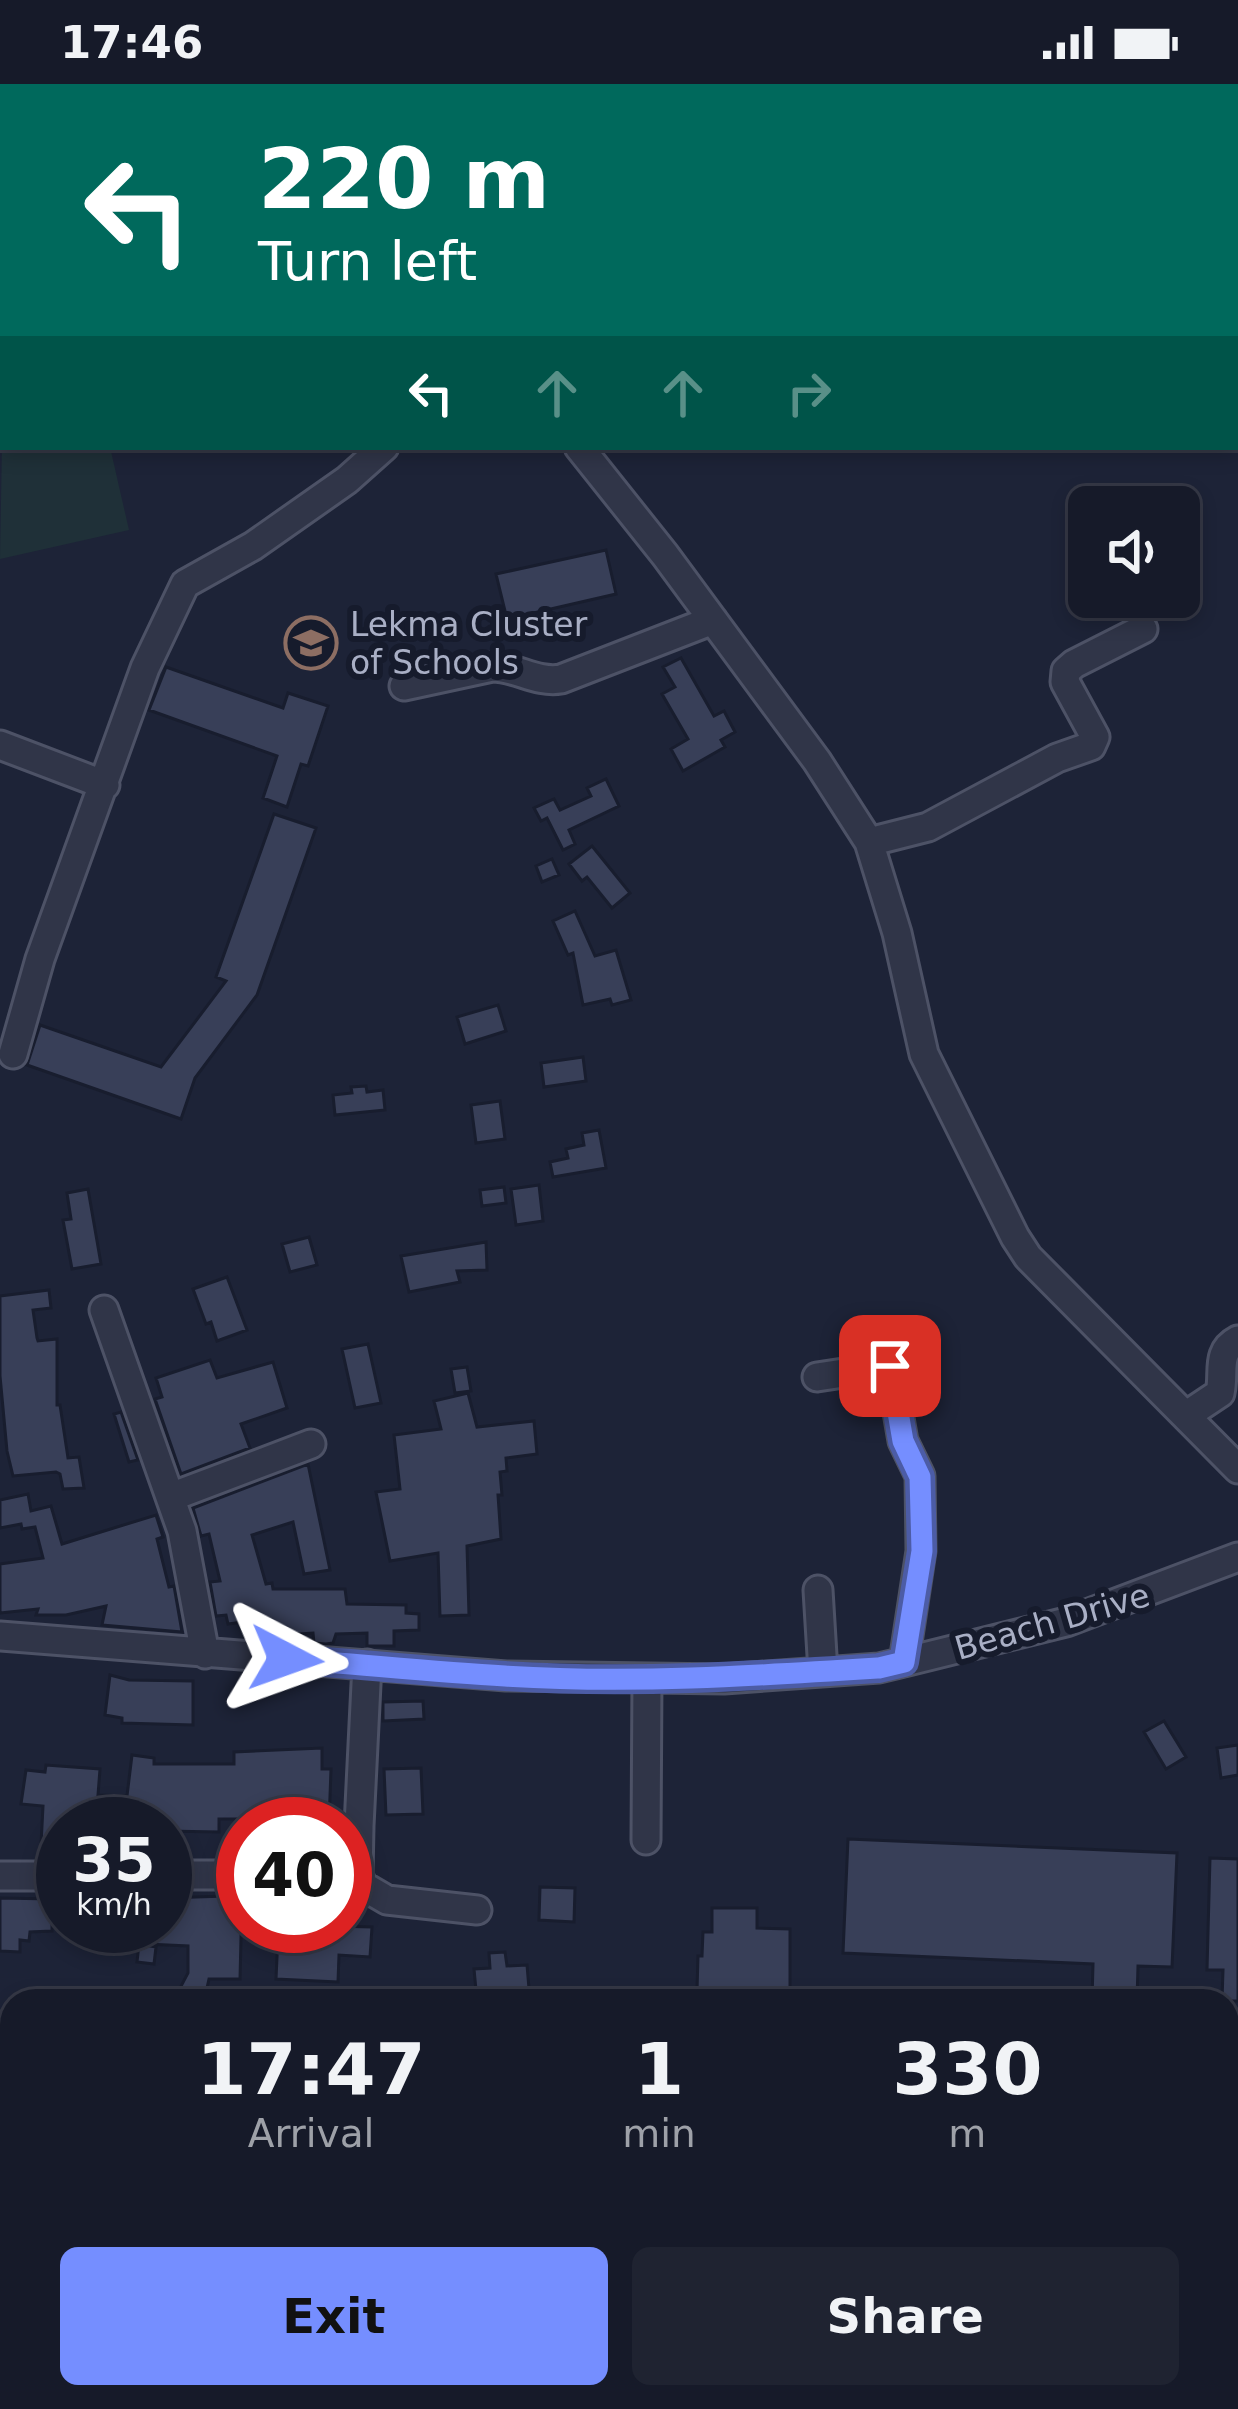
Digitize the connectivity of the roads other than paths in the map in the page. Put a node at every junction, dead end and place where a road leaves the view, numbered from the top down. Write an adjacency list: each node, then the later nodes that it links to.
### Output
1 (381, 450): 7 (street)
2 (581, 450): 3 (street)
3 (713, 620): 5 (street); 8 (street)
4 (1143, 629): 8 (street)
5 (404, 686)
6 (0, 745): 7 (street)
7 (105, 785): 9 (street)
8 (868, 842): 13 (street)
9 (13, 1054)
10 (104, 1310): 16 (street)
11 (1238, 1340): 13 (street)
12 (817, 1377): 21 (street)
13 (1187, 1415): 15 (street)
14 (311, 1444): 16 (street)
15 (1238, 1469)
16 (171, 1496): 20 (street)
17 (1238, 1557): 21 (street, Beach Drive)
18 (818, 1589): 23 (street)
19 (0, 1636): 20 (street, Beach Drive)
20 (205, 1654): 22 (street, Beach Drive)
21 (904, 1662): 23 (street, Beach Drive)
22 (367, 1664): 24 (street, Beach Drive); 25 (street)
23 (823, 1672): 24 (street, Beach Drive)
24 (647, 1679): 26 (street)
25 (358, 1797)
26 (646, 1840)
27 (0, 1876): 28 (street)
28 (36, 1876)
29 (372, 1894): 30 (street)
30 (477, 1910)

